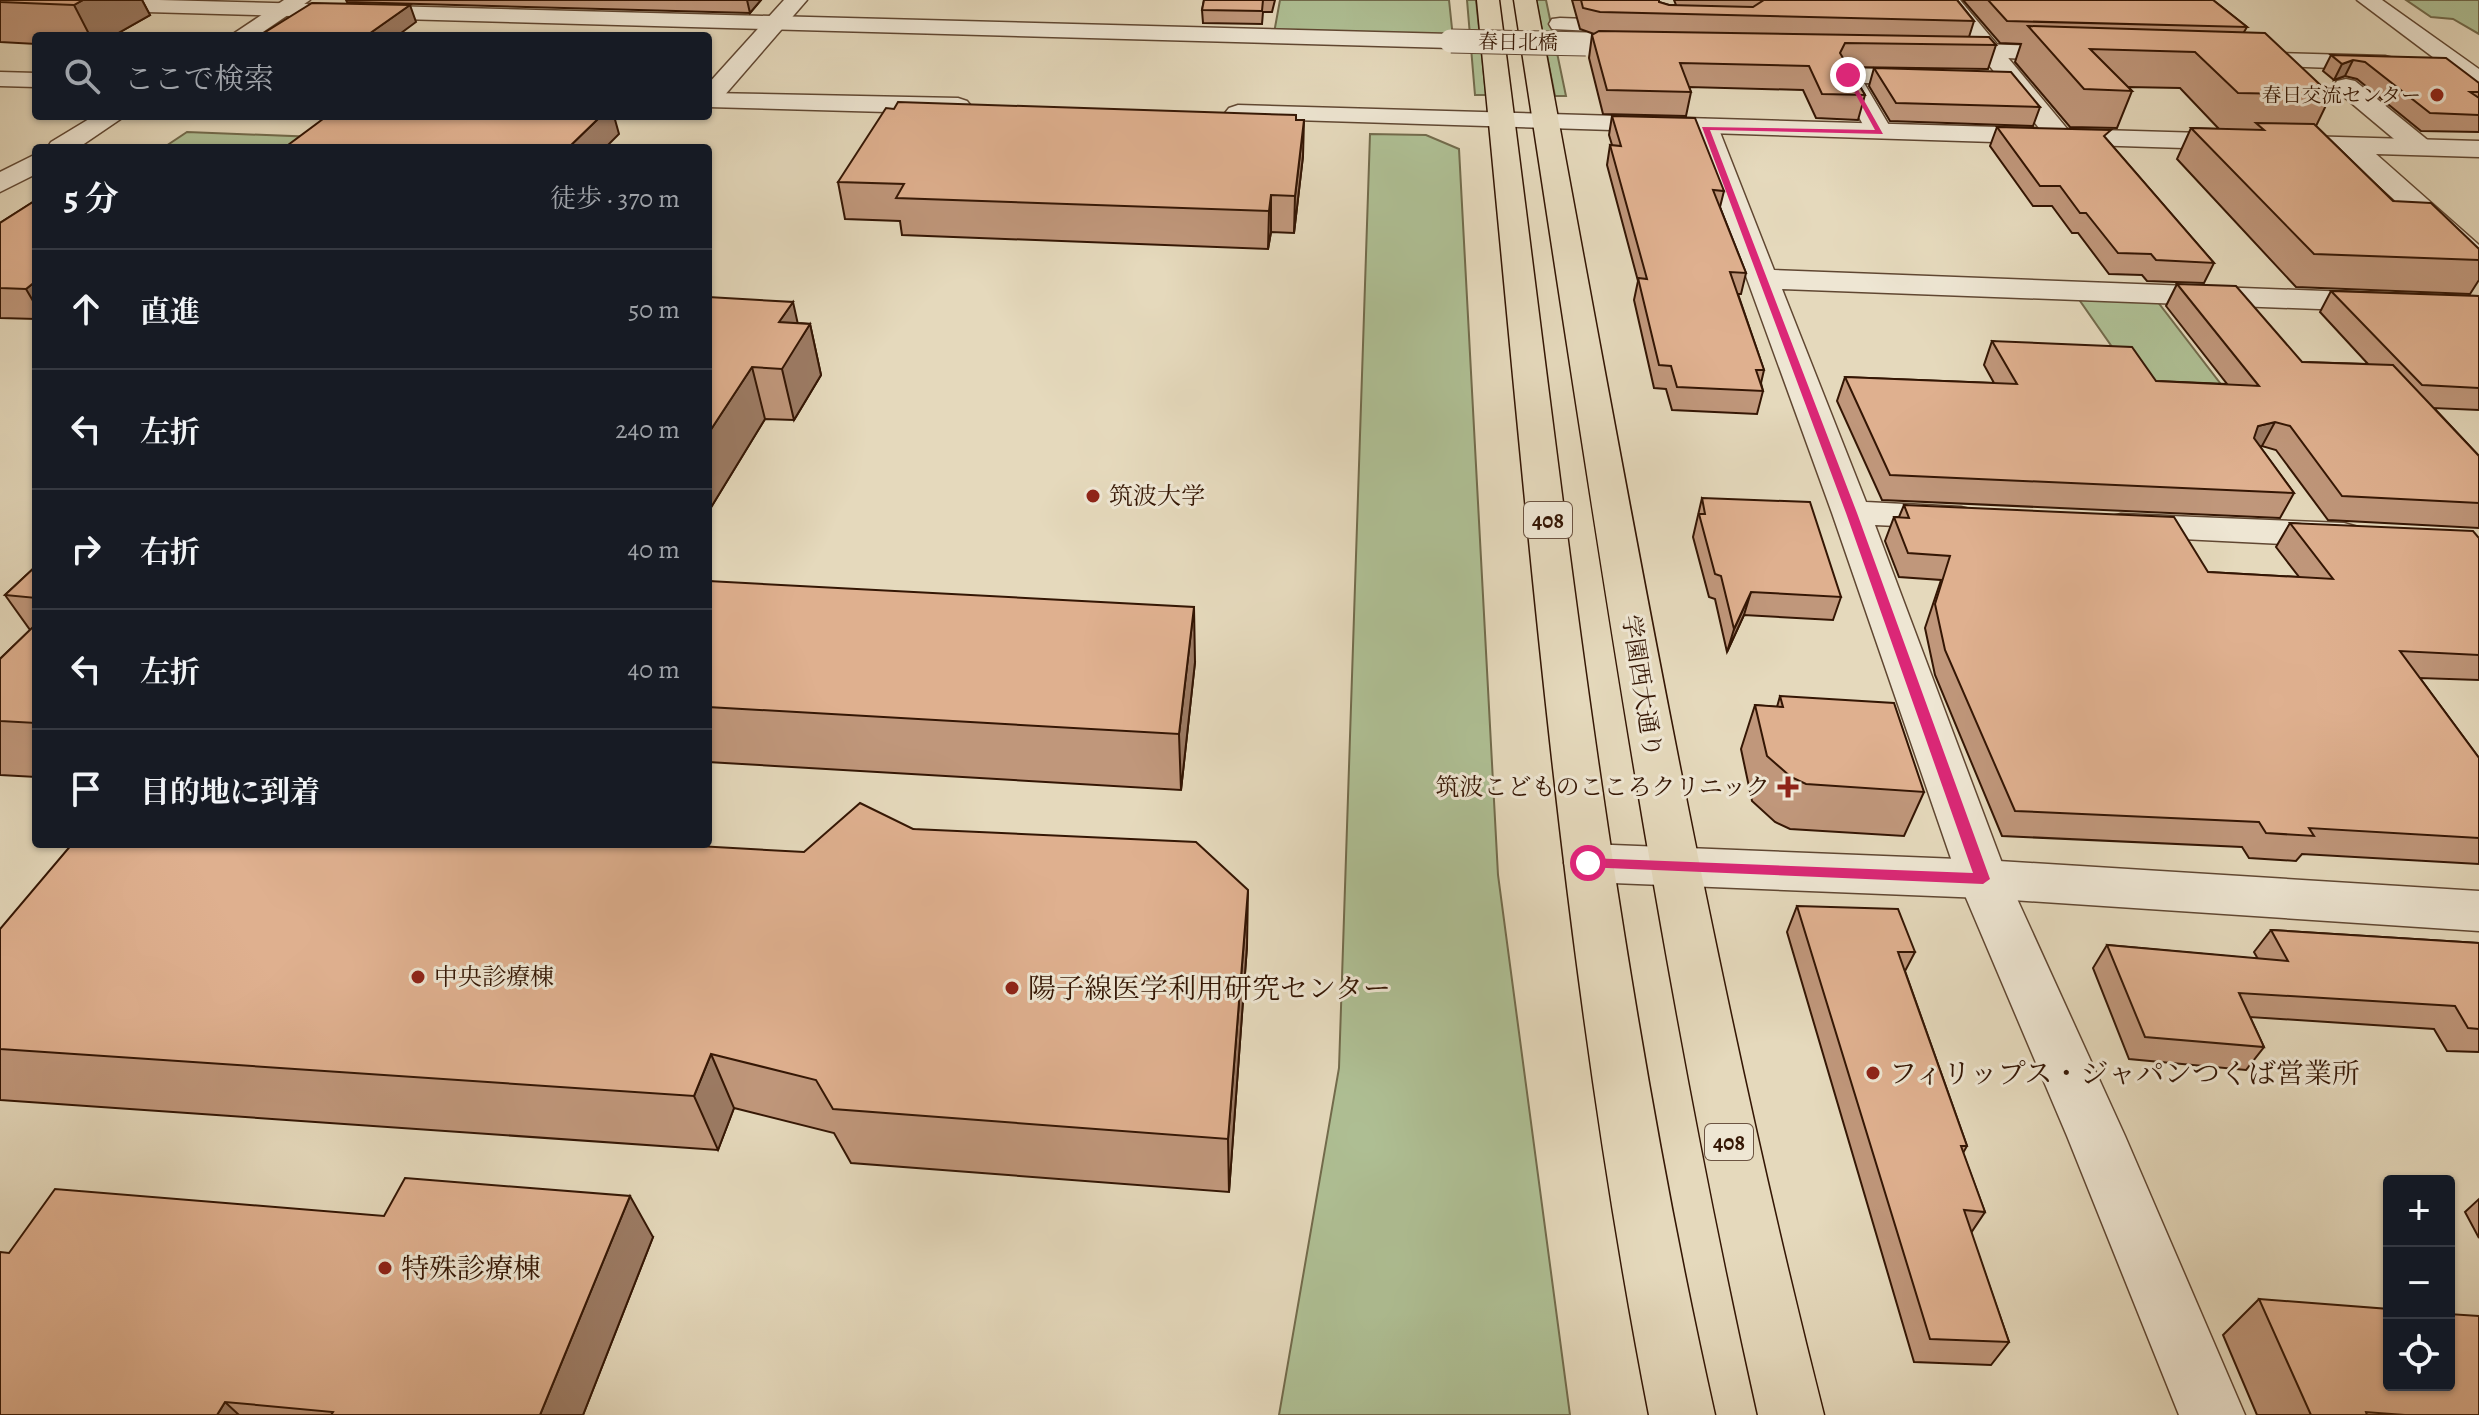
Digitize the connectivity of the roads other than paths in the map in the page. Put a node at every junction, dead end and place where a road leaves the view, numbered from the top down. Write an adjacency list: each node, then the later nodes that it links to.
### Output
1 (796, 0): 8 (street)
2 (1488, 0): 30 (highway, 408)
3 (1525, 0): 31 (highway, 学園西大通り / 408)
4 (1948, 0): 13 (street)
5 (2368, 0): 17 (street)
6 (0, 2): 7 (street, 春日北橋)
7 (292, 4): 8 (street, 春日北橋); 10 (street)
8 (778, 21): 9 (street, 春日北橋, bridge); 25 (street)
9 (1560, 24)
10 (247, 32)
11 (2246, 40): 16 (street)
12 (1929, 49): 13 (street)
13 (1989, 51): 14 (street); 22 (street)
14 (2098, 54)
15 (2222, 58): 16 (street)
16 (2269, 60): 17 (street)
17 (2458, 65): 23 (street)
18 (1952, 78): 33 (street)
19 (0, 79): 21 (street)
20 (1981, 79): 22 (street)
21 (32, 80)
22 (2011, 80): 34 (street)
23 (2479, 80)
24 (2346, 86): 37 (street)
25 (712, 95)
26 (712, 100): 27 (street)
27 (989, 107)
28 (1212, 112): 30 (street)
29 (106, 120): 35 (street)
30 (1502, 121): 31 (street); 50 (highway, 408)
31 (1546, 123): 32 (street); 51 (highway, 学園西大通り / 408)
32 (1705, 127): 33 (street); 42 (street)
33 (1880, 132): 34 (street)
34 (2060, 137): 36 (street)
35 (66, 144)
36 (2350, 145): 37 (street); 41 (street)
37 (2421, 148): 38 (street)
38 (2479, 149)
39 (32, 164): 40 (street)
40 (0, 184)
41 (2479, 261)
42 (1761, 279): 43 (street); 45 (street)
43 (2479, 306)
44 (2288, 497): 48 (street)
45 (1851, 513): 46 (street); 52 (street)
46 (1997, 520)
47 (2092, 524): 48 (street)
48 (2315, 534): 49 (street)
49 (2374, 537)
50 (1588, 863): 51 (street); 54 (highway, 408)
51 (1672, 868): 52 (street); 55 (highway, 学園西大通り / 408)
52 (1983, 879): 53 (street); 56 (street)
53 (2479, 911)
54 (1682, 1415)
55 (1791, 1415)
56 (2212, 1415)

